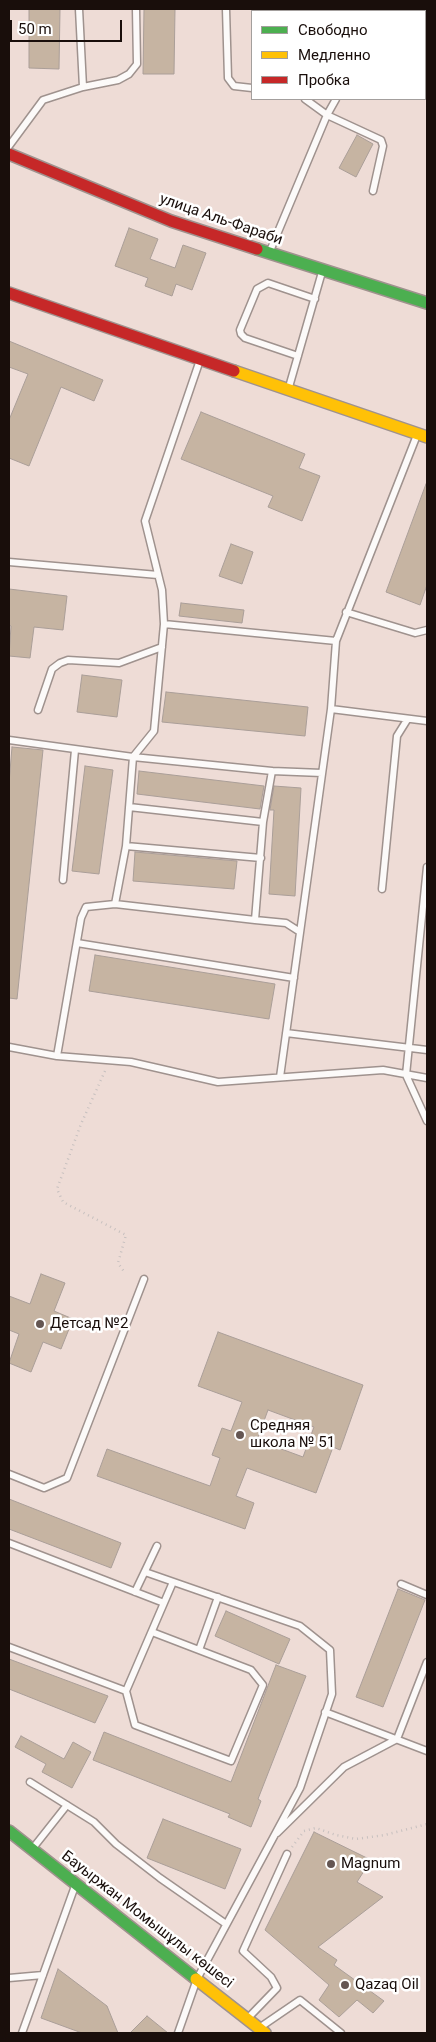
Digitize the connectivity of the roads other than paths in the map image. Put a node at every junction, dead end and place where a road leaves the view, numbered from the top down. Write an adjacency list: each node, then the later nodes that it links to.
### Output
1 (79, 9): 4 (lane)
2 (136, 9): 4 (lane)
3 (226, 9): 5 (lane)
4 (83, 87): 9 (lane)
5 (251, 88)
6 (306, 100): 8 (lane)
7 (335, 100): 8 (lane)
8 (327, 115): 11 (lane); 12 (lane)
9 (9, 146)
10 (9, 154): 12 (main road, улица Аль-Фараби)
11 (373, 191)
12 (269, 252): 13 (main road, улица Аль-Фараби)
13 (323, 270): 15 (lane); 16 (main road, улица Аль-Фараби)
14 (9, 294): 18 (main road)
15 (315, 299): 17 (lane); 17 (lane)
16 (427, 303)
17 (298, 356): 19 (lane)
18 (200, 360): 19 (main road); 22 (lane)
19 (288, 388): 20 (main road)
20 (423, 435): 23 (lane)
21 (9, 562): 22 (lane)
22 (158, 574): 24 (lane)
23 (346, 612): 25 (lane); 26 (lane)
24 (164, 624): 26 (lane); 27 (lane)
25 (427, 630)
26 (336, 641): 28 (lane)
27 (162, 647): 29 (lane); 34 (lane)
28 (331, 709): 30 (lane); 36 (lane)
29 (38, 710)
30 (407, 720): 31 (lane); 43 (lane)
31 (427, 721)
32 (9, 740): 33 (lane)
33 (75, 750): 34 (lane); 42 (lane)
34 (133, 757): 35 (lane); 37 (lane)
35 (272, 771): 36 (lane); 38 (lane)
36 (322, 773): 46 (lane)
37 (129, 807): 38 (lane); 39 (lane)
38 (263, 822): 40 (lane)
39 (126, 846): 40 (lane); 44 (lane)
40 (261, 858): 45 (lane)
41 (427, 867): 51 (lane)
42 (63, 880)
43 (382, 889)
44 (115, 904): 45 (lane); 47 (lane)
45 (255, 920): 46 (lane)
46 (300, 932): 48 (lane)
47 (76, 942): 48 (lane); 53 (lane)
48 (294, 978): 49 (lane)
49 (286, 1033): 51 (lane); 55 (lane)
50 (9, 1047): 53 (lane)
51 (409, 1048): 52 (lane); 54 (lane)
52 (427, 1050)
53 (57, 1056): 55 (lane)
54 (406, 1075): 55 (lane); 56 (lane); 57 (lane)
55 (280, 1078)
56 (427, 1078)
57 (427, 1122)
58 (144, 1279): 59 (lane)
59 (9, 1474)
60 (9, 1543): 65 (lane)
61 (157, 1546): 62 (lane)
62 (145, 1572): 63 (lane); 65 (lane)
63 (173, 1582): 67 (lane); 68 (lane)
64 (400, 1584): 66 (lane)
65 (135, 1592): 68 (lane)
66 (427, 1595)
67 (218, 1597): 71 (lane); 74 (lane)
68 (164, 1603): 69 (lane)
69 (152, 1632): 71 (lane); 73 (lane)
70 (9, 1648): 73 (lane)
71 (199, 1650): 73 (lane)
72 (427, 1662): 75 (lane)
73 (126, 1691)
74 (325, 1712): 75 (lane); 80 (lane)
75 (398, 1740): 76 (lane); 80 (lane)
76 (427, 1751)
77 (30, 1782): 78 (lane)
78 (67, 1805): 81 (lane); 84 (lane)
79 (9, 1831): 81 (main road, Бауыржан Момышұлы көшесі)
80 (271, 1839): 84 (lane)
81 (32, 1849): 83 (main road, Бауыржан Момышұлы көшесі)
82 (287, 1854): 88 (lane)
83 (76, 1883): 85 (lane); 87 (main road, Бауыржан Момышұлы көшесі)
84 (226, 1924): 87 (lane)
85 (43, 1975): 86 (lane); 90 (lane)
86 (9, 1978)
87 (197, 1979): 88 (main road, Бауыржан Момышұлы көшесі); 91 (lane)
88 (248, 2019): 89 (main road, Бауыржан Момышұлы көшесі)
89 (262, 2031): 92 (lane)
90 (22, 2033)
91 (178, 2033)
92 (341, 2033)

